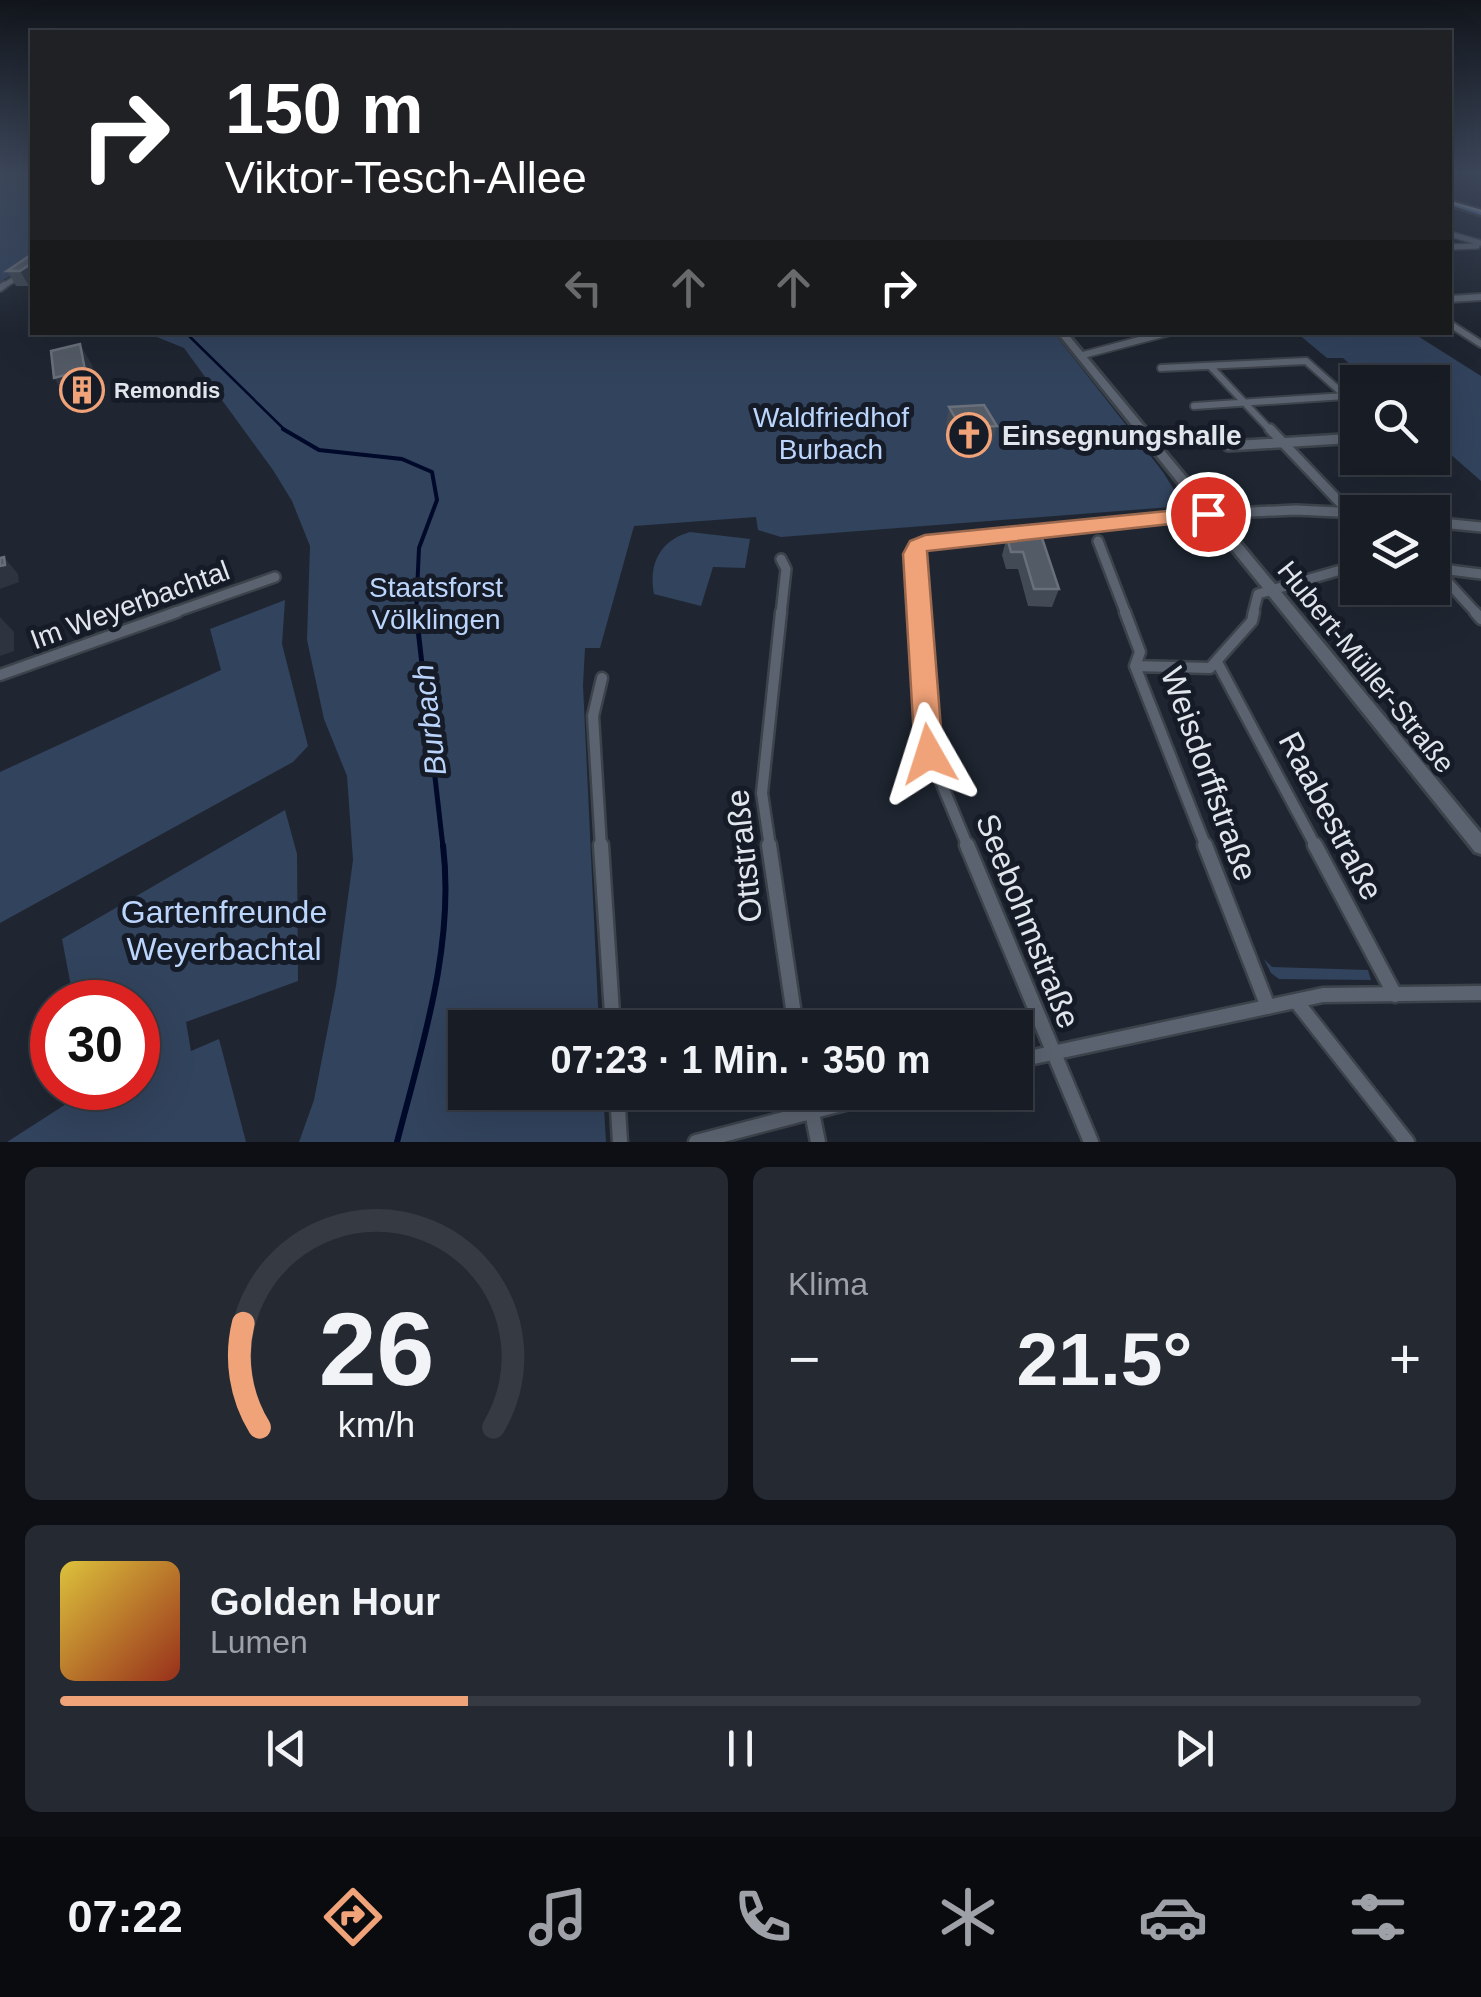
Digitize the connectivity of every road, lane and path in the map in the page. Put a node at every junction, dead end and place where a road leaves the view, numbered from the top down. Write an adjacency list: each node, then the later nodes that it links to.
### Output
1 (1452, 235): 2 (street)
2 (1481, 244): 3 (street)
3 (1452, 247)
4 (30, 269): 5 (street)
5 (0, 288)
6 (1481, 297): 7 (street)
7 (1452, 299)
8 (1452, 325): 11 (street)
9 (1064, 335): 12 (main road, Hubert-Müller-Straße)
10 (1159, 335): 12 (street)
11 (1481, 344)
12 (1083, 355): 24 (main road, Hubert-Müller-Straße)
13 (1210, 366): 14 (street); 15 (street); 17 (street)
14 (1161, 368)
15 (1340, 392)
16 (1340, 396): 17 (street)
17 (1246, 402): 18 (street); 20 (street)
18 (1194, 406)
19 (1340, 439): 20 (street)
20 (1286, 442): 21 (street); 22 (street)
21 (1228, 446)
22 (1340, 498)
23 (1340, 512): 24 (street)
24 (1208, 514): 34 (main road, Hubert-Müller-Straße); 47 (street, Seebohmstraße)
25 (1450, 524): 26 (street)
26 (1481, 527)
27 (1098, 541): 37 (street)
28 (782, 559): 46 (street, Ottstraße)
29 (1340, 570): 34 (street)
30 (1450, 570): 31 (street)
31 (1481, 574)
32 (275, 576): 38 (street, Im Weyerbachtal)
33 (1450, 585): 35 (street)
34 (1271, 590): 36 (street, Weisdorffstraße); 40 (main road, Hubert-Müller-Straße)
35 (1481, 619)
36 (1218, 662): 37 (street, Weisdorffstraße); 42 (street, Raabestraße)
37 (1135, 666): 44 (street, Weisdorffstraße)
38 (0, 675)
39 (602, 678): 45 (street)
40 (1481, 846)
41 (1481, 993): 42 (street)
42 (1396, 995): 43 (street)
43 (1296, 1000): 44 (street); 56 (street)
44 (1268, 1007): 47 (street)
45 (612, 1010)
46 (793, 1010)
47 (1051, 1052): 48 (street); 55 (street, Seebohmstraße)
48 (1033, 1056)
49 (618, 1110): 52 (street)
50 (815, 1110): 51 (street)
51 (811, 1111): 53 (street); 54 (street)
52 (620, 1142)
53 (696, 1142)
54 (818, 1142)
55 (1091, 1142)
56 (1407, 1142)

